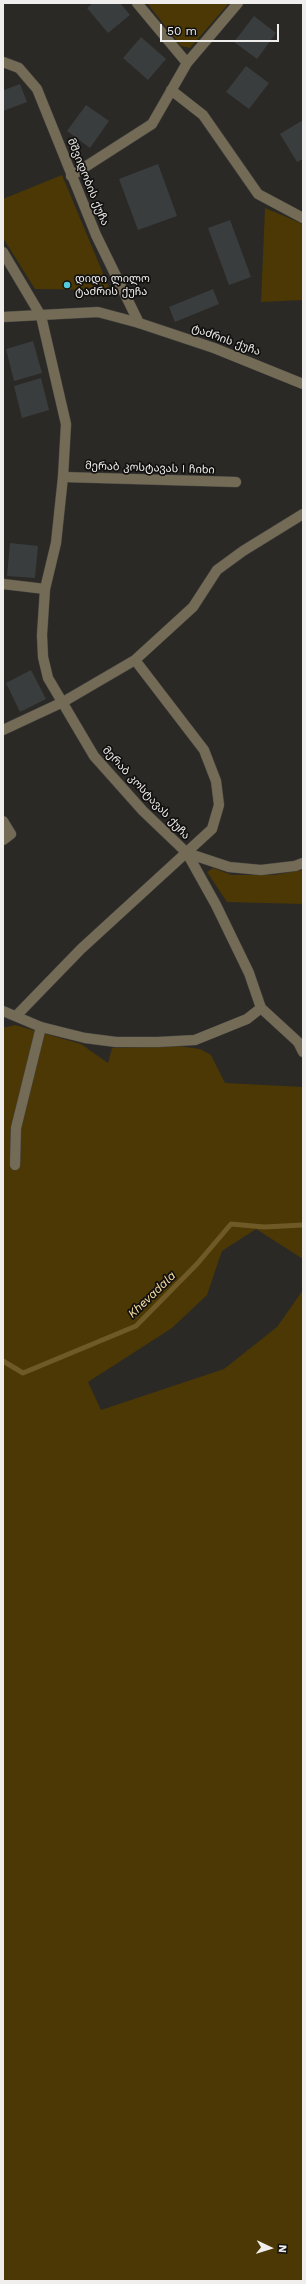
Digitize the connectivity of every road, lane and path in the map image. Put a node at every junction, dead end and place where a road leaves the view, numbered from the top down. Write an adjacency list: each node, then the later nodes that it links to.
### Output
1 (137, 3): 4 (street)
2 (238, 3): 4 (street)
3 (3, 62): 6 (street, მშვიდობის ქუჩა)
4 (187, 63): 5 (street)
5 (171, 90): 6 (street); 7 (street)
6 (71, 176): 11 (street, მშვიდობის ქუჩა)
7 (303, 218)
8 (3, 252): 9 (street, მერაბ კოსტავას ქუჩა)
9 (41, 316): 10 (street, ტაძრის ქუჩა); 11 (street, ტაძრის ქუჩა); 13 (street, მერაბ კოსტავას ქუჩა)
10 (3, 317)
11 (139, 323): 12 (street, ტაძრის ქუჩა)
12 (303, 384)
13 (63, 477): 14 (street, მერაბ კოსტავას I ჩიხი); 17 (street, მერაბ კოსტავას ქუჩა)
14 (236, 482)
15 (303, 514): 18 (street)
16 (3, 584): 17 (street)
17 (45, 589): 19 (street, მერაბ კოსტავას ქუჩა)
18 (135, 660): 19 (street); 23 (street)
19 (63, 702): 20 (street); 23 (street, მერაბ კოსტავას ქუჩა)
20 (3, 730)
21 (3, 821): 22 (street)
22 (3, 840)
23 (187, 853): 24 (street); 25 (street, მერაბ კოსტავას ქუჩა); 27 (street)
24 (303, 863)
25 (262, 1008): 28 (street); 29 (street, მერაბ კოსტავას ქუჩა)
26 (3, 1011): 27 (street)
27 (16, 1016): 28 (street)
28 (40, 1027): 30 (street)
29 (303, 1052)
30 (15, 1165)

